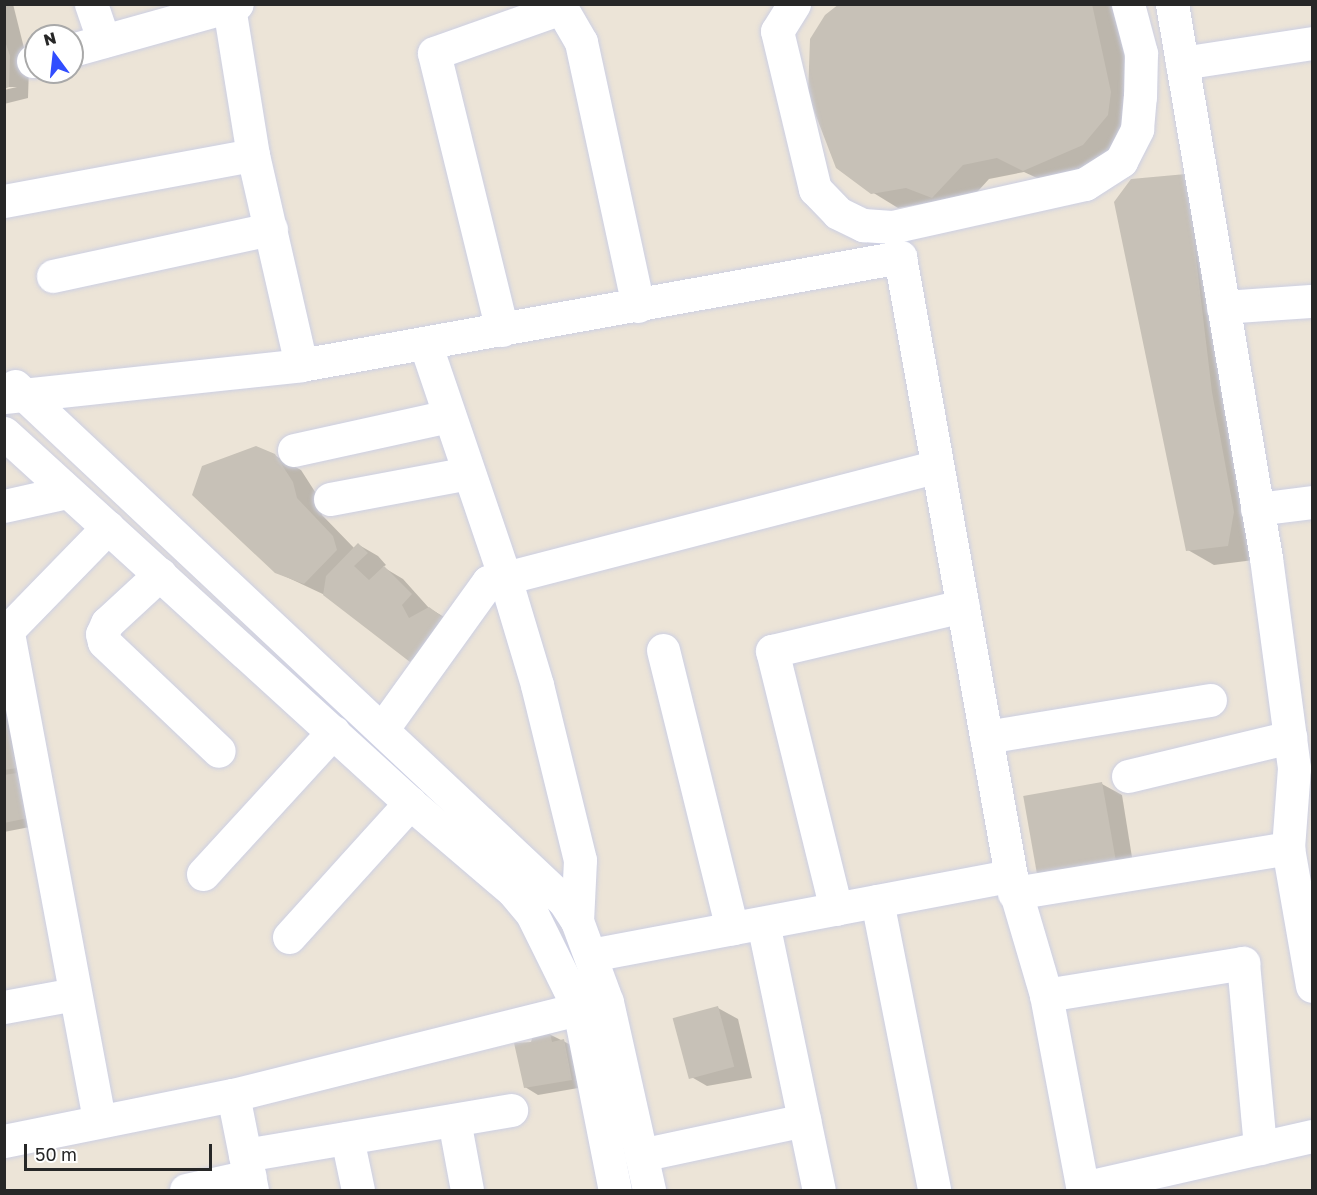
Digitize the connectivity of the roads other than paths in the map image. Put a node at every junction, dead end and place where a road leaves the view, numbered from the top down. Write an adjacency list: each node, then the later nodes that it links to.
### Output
1 (91, 4): 7 (street)
2 (794, 4): 10 (street)
3 (1128, 4): 10 (street)
4 (1172, 4): 11 (street)
5 (233, 6): 7 (street); 12 (street)
6 (560, 6): 17 (street); 19 (street)
7 (104, 41): 9 (street)
8 (1312, 43): 11 (street)
9 (84, 47)
10 (1141, 53): 11 (street)
11 (1181, 57): 18 (street)
12 (253, 155): 13 (street); 14 (street)
13 (4, 201)
14 (271, 229): 15 (street); 21 (street)
15 (53, 276)
16 (1312, 305): 18 (street)
17 (639, 306): 19 (street); 26 (street)
18 (1223, 307): 32 (street)
19 (502, 330): 20 (street)
20 (425, 343): 21 (street); 23 (street)
21 (301, 365): 22 (street)
22 (12, 390): 40 (street)
23 (449, 416): 25 (street); 27 (street)
24 (4, 433): 28 (street)
25 (294, 450)
26 (937, 466): 35 (street); 36 (street)
27 (469, 472): 29 (street); 35 (street)
28 (68, 492): 31 (street); 33 (street)
29 (330, 499)
30 (1312, 502): 32 (street)
31 (4, 506)
32 (1257, 509): 44 (street)
33 (108, 527): 34 (street); 37 (street)
34 (160, 574): 41 (street); 43 (street)
35 (505, 579): 40 (street); 52 (street)
36 (963, 606): 42 (street); 51 (street)
37 (6, 633): 57 (street)
38 (663, 650): 53 (street)
39 (1210, 700): 42 (street)
40 (383, 729): 52 (street)
41 (333, 732): 46 (street); 48 (street)
42 (986, 738): 49 (street)
43 (219, 751)
44 (1299, 757): 45 (street); 47 (street)
45 (1128, 776)
46 (410, 803): 54 (street); 59 (street)
47 (1288, 848): 49 (street); 56 (street)
48 (203, 874)
49 (1012, 885): 50 (street); 58 (street)
50 (877, 901): 51 (street); 79 (street)
51 (836, 909): 53 (street)
52 (577, 921): 55 (street)
53 (747, 926): 55 (street); 64 (street)
54 (289, 937)
55 (591, 955): 59 (street)
56 (1312, 986)
57 (75, 994): 60 (street); 65 (street)
58 (1046, 995): 69 (street); 72 (street)
59 (593, 1005): 61 (street); 70 (street); 76 (street)
60 (4, 1008)
61 (233, 1095): 65 (street); 71 (street)
62 (511, 1110): 63 (street)
63 (454, 1120): 66 (street); 75 (street)
64 (804, 1120): 70 (street); 78 (street)
65 (99, 1121): 68 (street)
66 (347, 1138): 71 (street); 74 (street)
67 (1312, 1139): 69 (street)
68 (4, 1141)
69 (1260, 1149): 72 (street)
70 (641, 1155): 77 (street)
71 (249, 1174): 73 (street)
72 (1083, 1189)
73 (186, 1191)
74 (358, 1191)
75 (467, 1191)
76 (615, 1191)
77 (649, 1191)
78 (819, 1191)
79 (934, 1191)

